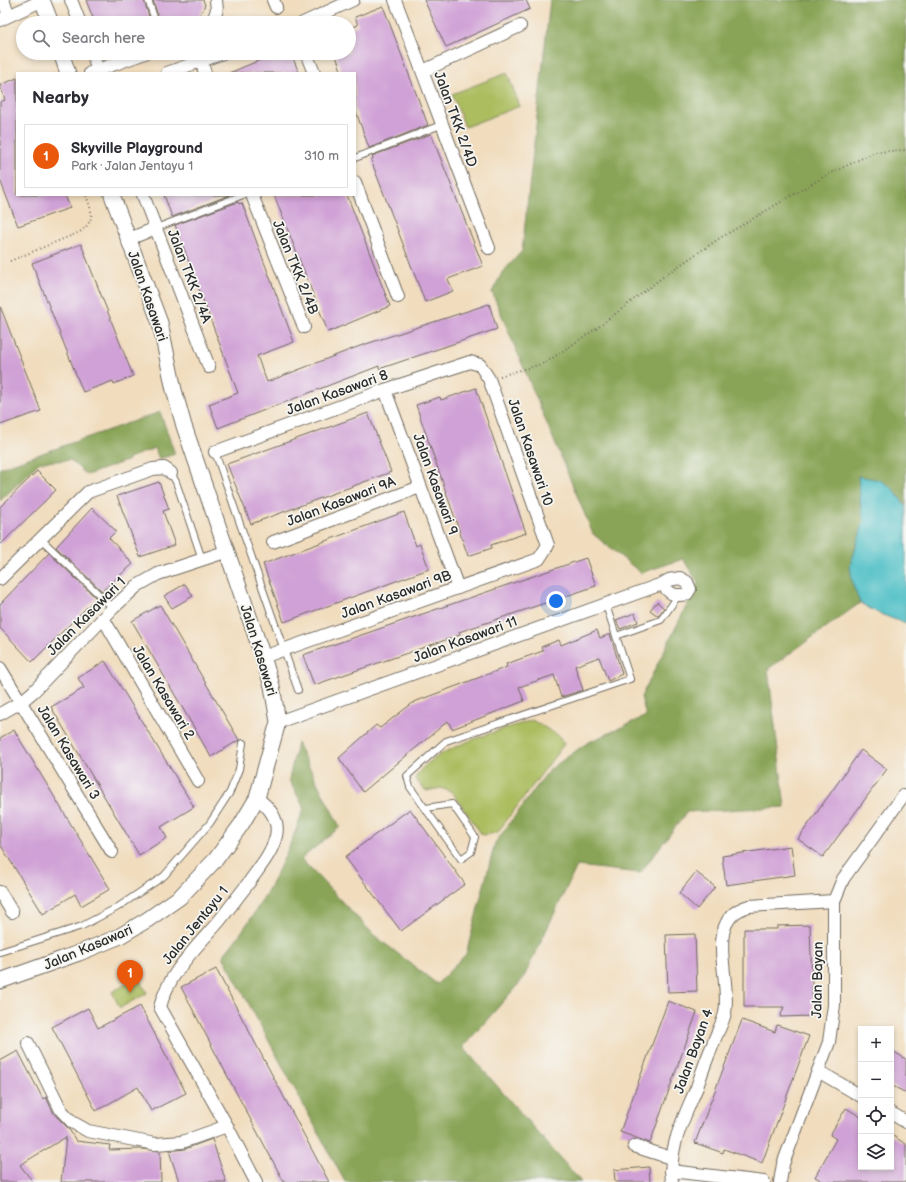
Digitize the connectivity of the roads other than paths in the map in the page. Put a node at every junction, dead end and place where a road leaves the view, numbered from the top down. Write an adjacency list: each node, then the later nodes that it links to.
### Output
1 (2, 0): 13 (street)
2 (43, 0): 8 (street); 13 (street)
3 (71, 0): 9 (street)
4 (148, 0): 10 (lane)
5 (216, 0): 11 (street)
6 (353, 0): 12 (street)
7 (395, 0): 21 (street, Jalan TKK 2/4D)
8 (49, 16)
9 (77, 16)
10 (154, 16)
11 (215, 16)
12 (318, 16)
13 (5, 18)
14 (520, 26): 21 (street)
15 (63, 60): 22 (street)
16 (93, 60): 20 (street)
17 (125, 60): 20 (street)
18 (309, 60): 25 (street)
19 (201, 61): 23 (street); 24 (street)
20 (94, 71)
21 (423, 71): 26 (street, Jalan TKK 2/4D)
22 (68, 72)
23 (170, 72)
24 (205, 72)
25 (314, 72)
26 (441, 125): 27 (lane); 35 (street, Jalan TKK 2/4D)
27 (356, 158)
28 (356, 185): 36 (street)
29 (112, 196): 34 (street, Jalan Kasawari)
30 (143, 196): 33 (street, Jalan TKK 2/4A)
31 (240, 196): 33 (lane)
32 (252, 196): 37 (street, Jalan TKK 2/4B)
33 (156, 228): 34 (street); 39 (street, Jalan TKK 2/4A)
34 (129, 239): 46 (street, Jalan Kasawari)
35 (489, 248)
36 (398, 297)
37 (304, 327)
38 (470, 362): 40 (street, Jalan Kasawari 8); 48 (street, Jalan Kasawari 10)
39 (208, 367)
40 (385, 390): 41 (street, Jalan Kasawari 8); 43 (street, Jalan Kasawari 9)
41 (215, 452): 57 (lane)
42 (172, 473): 44 (street); 47 (lane)
43 (420, 487): 45 (street, Jalan Kasawari 9A); 51 (street, Jalan Kasawari 9)
44 (41, 539): 49 (street); 54 (lane)
45 (273, 542)
46 (228, 551): 47 (street, Jalan Kasawari 1); 58 (street, Jalan Kasawari)
47 (202, 559): 54 (street, Jalan Kasawari 1)
48 (539, 559): 51 (street, Jalan Kasawari 9B)
49 (0, 579)
50 (662, 584): 52 (street); 52 (street, Jalan Kasawari 11); 53 (street, Jalan Kasawari 11)
51 (458, 588): 57 (street, Jalan Kasawari 9B)
52 (678, 596): 56 (lane)
53 (606, 605): 56 (lane); 63 (street, Jalan Kasawari 11)
54 (113, 608): 55 (street, Jalan Kasawari 1)
55 (103, 618): 61 (street, Jalan Kasawari 1); 65 (street, Jalan Kasawari 2)
56 (616, 636): 68 (lane)
57 (285, 650): 58 (street, Jalan Kasawari 9B); 60 (lane)
58 (263, 657): 63 (street, Jalan Kasawari)
59 (0, 668): 61 (street, Jalan Kasawari 3)
60 (298, 690)
61 (22, 702): 62 (street, Jalan Kasawari 1); 69 (street, Jalan Kasawari 3)
62 (0, 714)
63 (278, 722): 67 (street, Jalan Kasawari)
64 (243, 743): 73 (lane)
65 (198, 781)
66 (904, 794): 71 (street, Jalan Bayan)
67 (257, 798): 74 (street, Jalan Kasawari); 80 (street, Jalan Jentayu 1)
68 (426, 808): 68 (lane)
69 (112, 852)
70 (0, 892): 72 (street)
71 (834, 901): 76 (street, Jalan Bayan); 82 (street, Jalan Bayan 4)
72 (12, 912)
73 (0, 952)
74 (0, 981)
75 (28, 1043): 80 (street)
76 (818, 1071): 77 (street); 86 (street, Jalan Bayan)
77 (858, 1094)
78 (894, 1115): 79 (street)
79 (906, 1122)
80 (227, 1126): 84 (street, Jalan Jentayu 1)
81 (634, 1146): 82 (street)
82 (671, 1158): 83 (street, Jalan Bayan 4)
83 (671, 1176): 85 (street)
84 (256, 1182)
85 (764, 1182)
86 (780, 1182)

